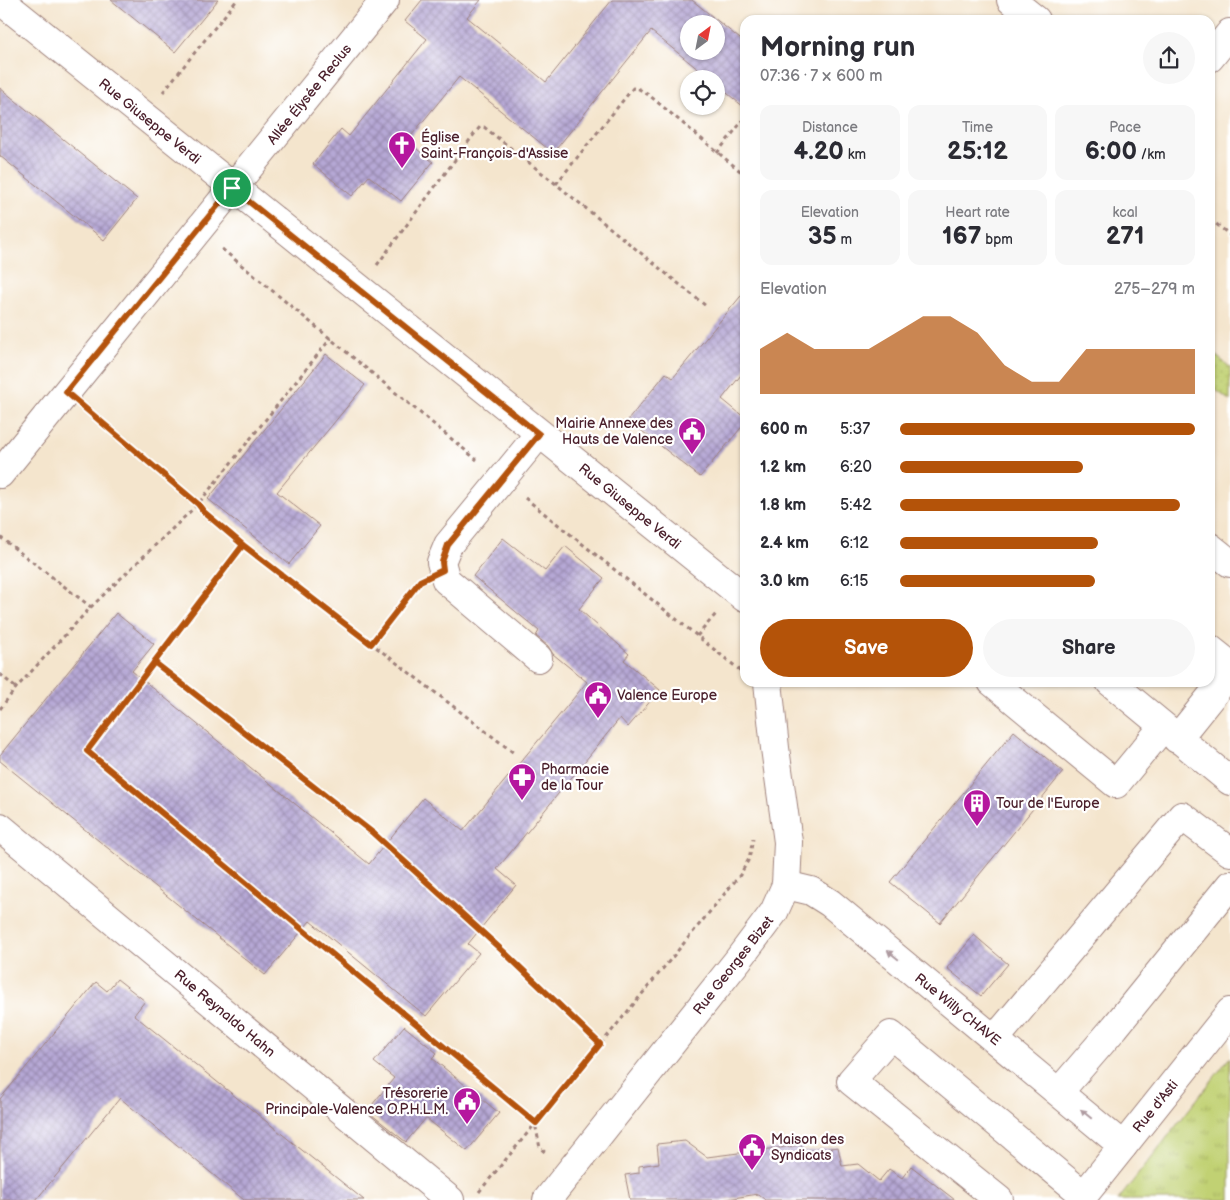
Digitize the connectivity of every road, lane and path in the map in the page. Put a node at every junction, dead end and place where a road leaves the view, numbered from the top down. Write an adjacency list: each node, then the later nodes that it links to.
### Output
1 (0, 0): 8 (street, Rue Giuseppe Verdi)
2 (237, 0): 8 (path)
3 (385, 0): 13 (street, Allée Élysée Reclus)
4 (1011, 0): 5 (street)
5 (1030, 15)
6 (1230, 33): 7 (street)
7 (1215, 52)
8 (144, 116): 13 (street, Rue Giuseppe Verdi)
9 (740, 124): 10 (path)
10 (717, 153): 11 (path); 12 (path)
11 (740, 171)
12 (556, 184): 17 (path); 18 (path)
13 (232, 188): 15 (street, Allée Élysée Reclus); 17 (street, Rue Giuseppe Verdi)
14 (1215, 223): 16 (path)
15 (198, 229): 19 (path); 20 (street, Allée Élysée Reclus)
16 (1230, 235)
17 (359, 289): 21 (street, Rue Giuseppe Verdi)
18 (706, 306)
19 (331, 338): 23 (path); 24 (path)
20 (66, 392): 22 (street, Allée Élysée Reclus); 24 (path)
21 (539, 434): 23 (street); 30 (street, Rue Giuseppe Verdi)
22 (0, 474)
23 (501, 480): 29 (street); 37 (path)
24 (198, 504): 26 (path); 31 (path)
25 (0, 537): 31 (path)
26 (243, 545): 32 (path); 35 (path)
27 (1215, 551): 28 (street)
28 (1230, 563)
29 (443, 570): 32 (path); 34 (street)
30 (740, 594)
31 (92, 607): 43 (path)
32 (371, 644): 46 (path)
33 (1215, 653): 36 (street)
34 (538, 658)
35 (154, 662): 55 (path); 57 (path)
36 (1230, 665)
37 (740, 670)
38 (1230, 673): 45 (street)
39 (0, 674): 43 (path)
40 (769, 687): 51 (street, Rue Georges Bizet)
41 (998, 687): 45 (street)
42 (1116, 687): 45 (street)
43 (16, 688): 44 (path)
44 (0, 708)
45 (1170, 733): 47 (street)
46 (514, 753)
47 (1230, 781)
48 (0, 827): 62 (street, Rue Reynaldo Hahn)
49 (753, 839): 55 (path)
50 (1230, 852): 54 (street)
51 (786, 885): 54 (street, Rue Willy CHAVE, one-way to 51); 59 (street, Rue Georges Bizet)
52 (1230, 885): 56 (street)
53 (1230, 1012): 58 (street, Rue d'Asti)
54 (995, 1039): 56 (street, Rue Willy CHAVE)
55 (600, 1044): 57 (path)
56 (1059, 1092): 58 (street, Rue Willy CHAVE, one-way to 56)
57 (536, 1123): 59 (path); 60 (path)
58 (1123, 1146): 61 (street, Rue d'Asti)
59 (569, 1173): 63 (street, Rue Georges Bizet)
60 (479, 1192)
61 (1082, 1198): 64 (street)
62 (450, 1200)
63 (547, 1200)
64 (999, 1200)

